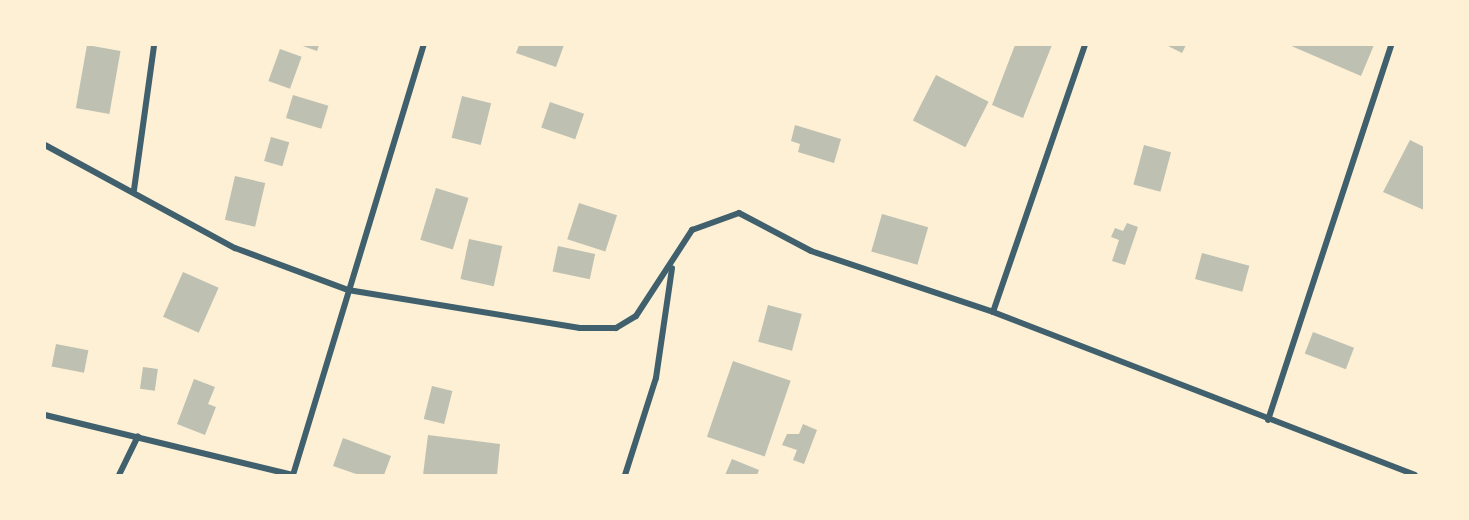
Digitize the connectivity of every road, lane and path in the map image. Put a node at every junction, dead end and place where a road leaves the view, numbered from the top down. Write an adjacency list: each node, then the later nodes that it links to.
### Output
1 (154, 45): 6 (street)
2 (424, 45): 8 (street)
3 (1085, 45): 9 (street)
4 (1391, 45): 11 (street)
5 (45, 145): 6 (street)
6 (134, 190): 8 (street)
7 (672, 265): 8 (street); 9 (street); 14 (street)
8 (348, 291): 12 (street)
9 (993, 312): 11 (street)
10 (45, 415): 12 (street)
11 (1268, 420): 15 (street)
12 (138, 436): 13 (street)
13 (119, 475)
14 (625, 475)
15 (1414, 475)

